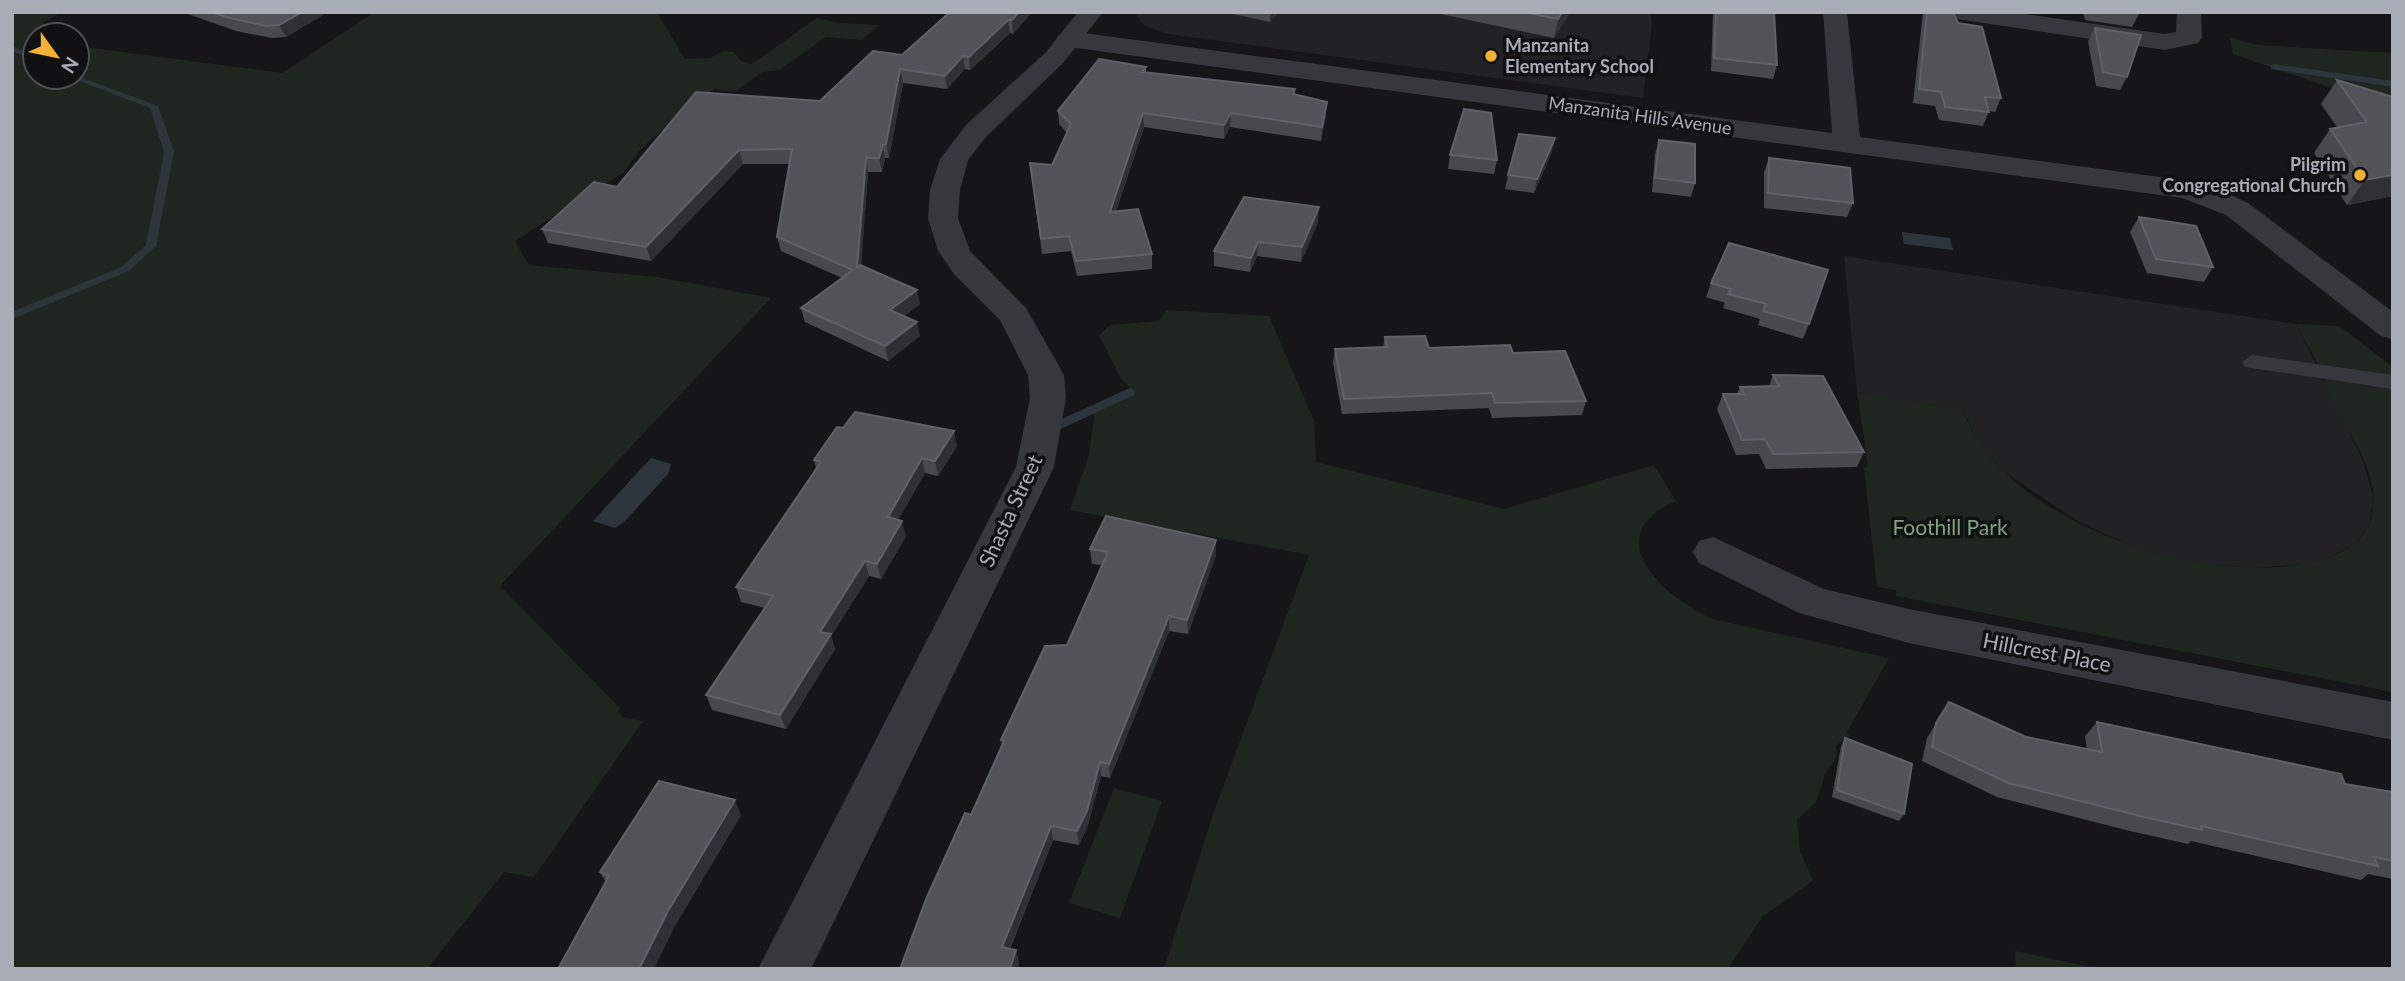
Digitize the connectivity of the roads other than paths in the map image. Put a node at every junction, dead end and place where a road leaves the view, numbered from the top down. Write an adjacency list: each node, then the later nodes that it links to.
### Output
1 (1835, 12): 5 (street)
2 (1956, 12): 3 (street)
3 (2189, 12)
4 (1080, 26): 5 (street, Manzanita Hills Avenue); 11 (street, Shasta Street)
5 (1847, 145): 6 (street, Manzanita Hills Avenue)
6 (2393, 329)
7 (2252, 362): 8 (lane)
8 (2393, 382)
9 (1713, 552): 10 (street, Hillcrest Place)
10 (2393, 721)
11 (784, 969)

